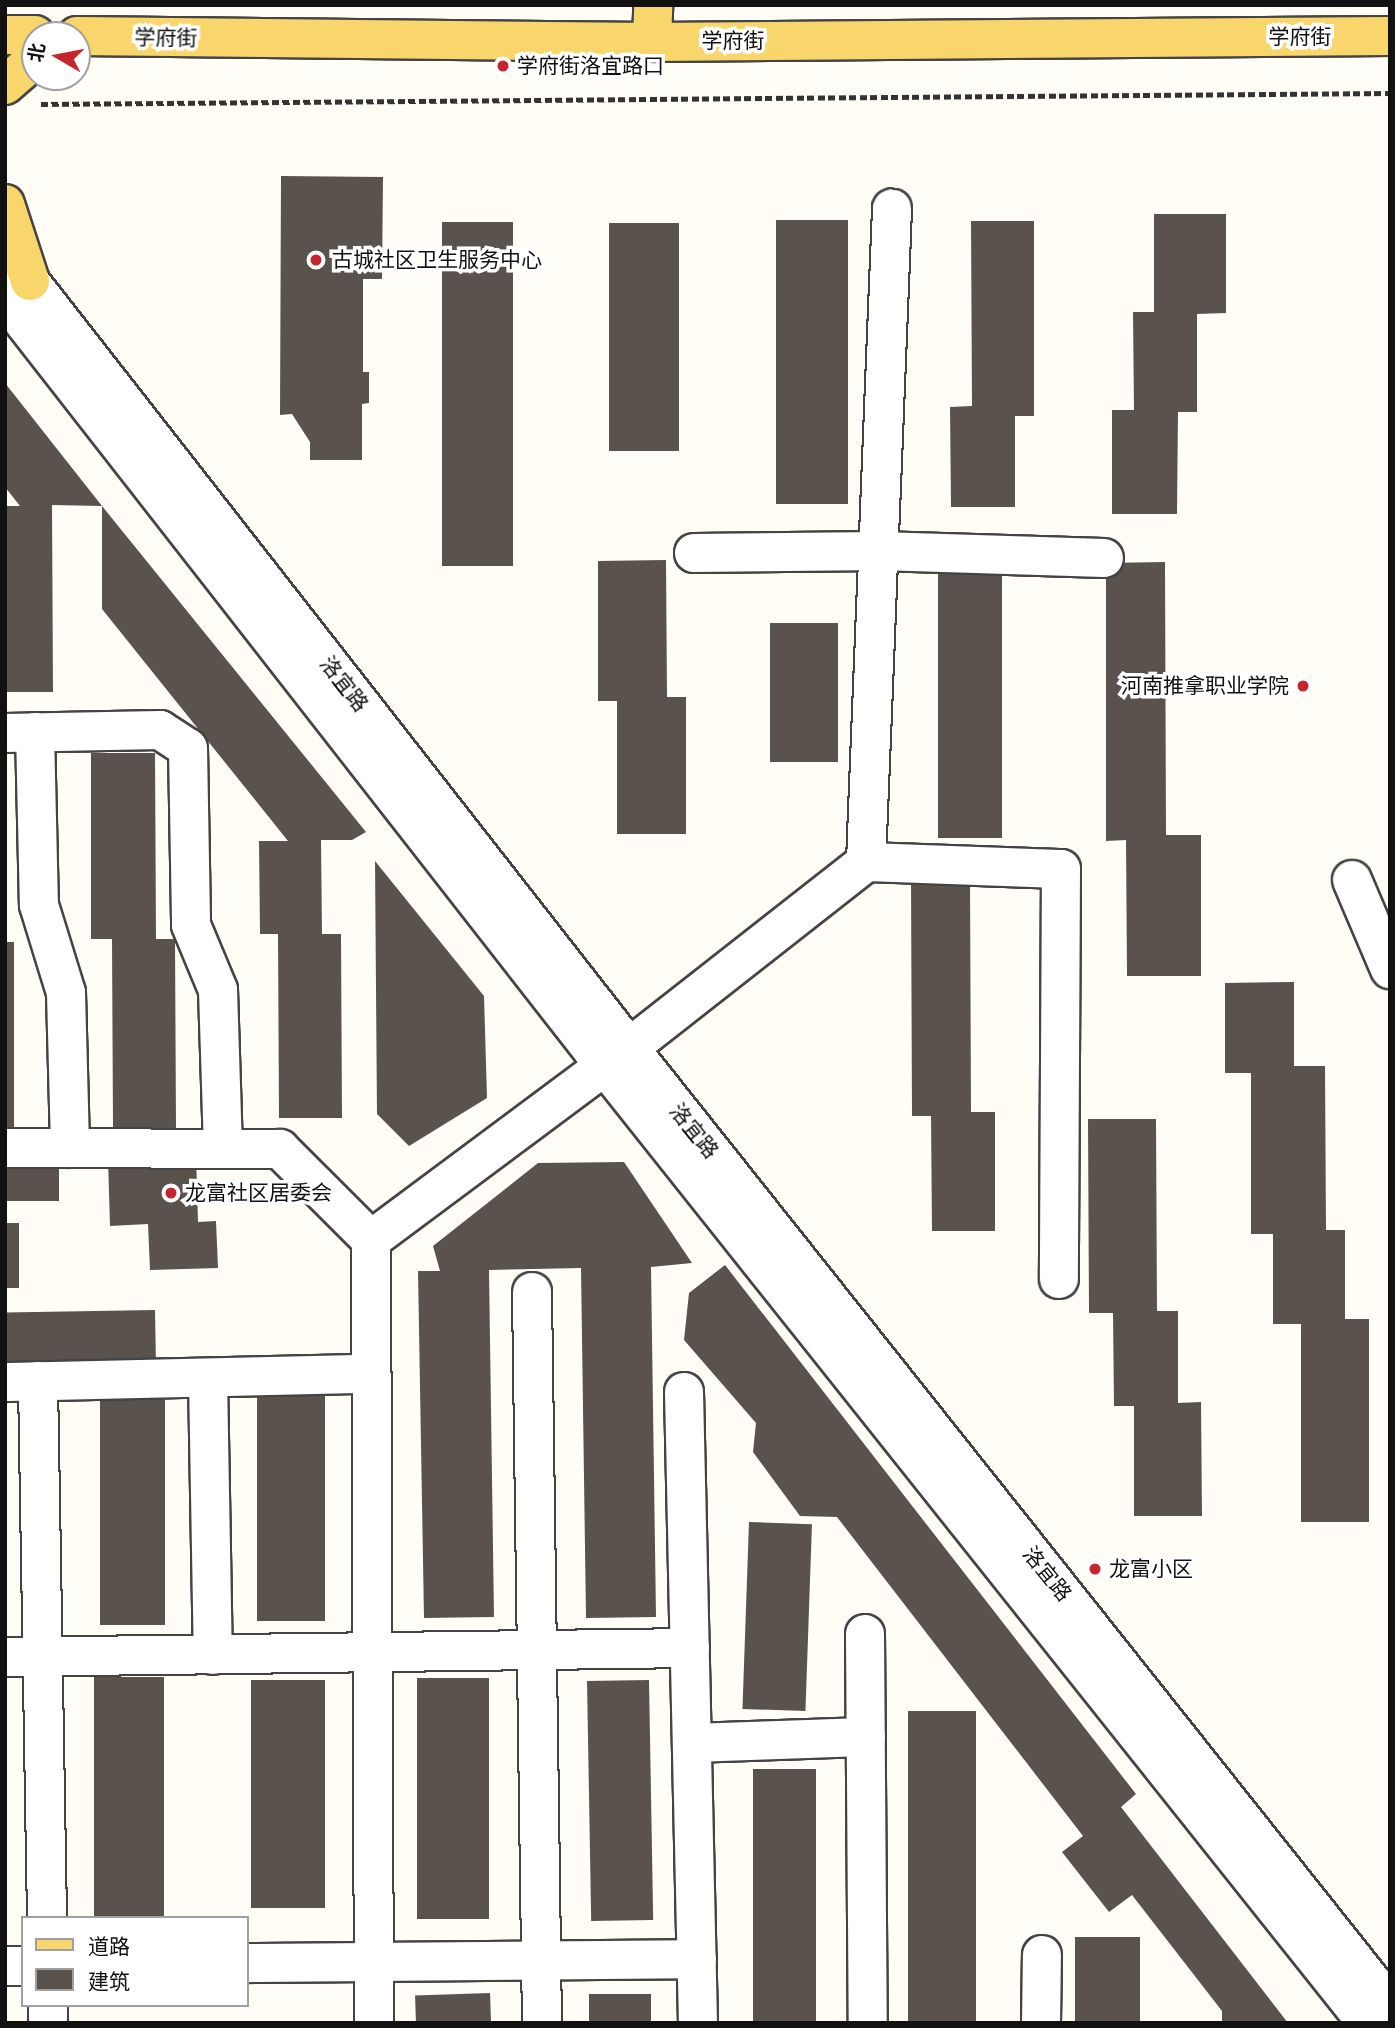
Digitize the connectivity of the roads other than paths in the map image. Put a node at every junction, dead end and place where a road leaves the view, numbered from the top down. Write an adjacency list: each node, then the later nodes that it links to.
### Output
1 (653, 24): 3 (main road, 学府街); 4 (main road, 学府街)
2 (91, 36): 4 (main road, 学府街)
3 (1390, 36)
4 (135, 37): 5 (main road)
5 (91, 42)
6 (5, 204): 9 (main road)
7 (892, 209): 10 (street)
8 (5, 250): 9 (street, 洛宜路)
9 (18, 289): 17 (street, 洛宜路)
10 (878, 551): 11 (street); 12 (street); 14 (street)
11 (694, 553)
12 (1104, 558)
13 (20, 733): 19 (street); 20 (street)
14 (866, 862): 17 (street); 22 (street)
15 (1352, 880): 16 (street)
16 (1390, 969)
17 (617, 1057): 21 (street); 42 (street, 洛宜路); 48 (street, 洛宜路)
18 (5, 1148): 19 (street)
19 (70, 1148): 20 (street)
20 (223, 1149): 21 (street)
21 (371, 1240): 24 (street)
22 (1059, 1279)
23 (532, 1292): 30 (street)
24 (371, 1374): 25 (street); 31 (street)
25 (208, 1378): 26 (street); 32 (street)
26 (22, 1381): 33 (street)
27 (684, 1392): 29 (street)
28 (865, 1634): 34 (street)
29 (690, 1648): 30 (street); 35 (street)
30 (537, 1650): 31 (street); 39 (street)
31 (372, 1653): 32 (street); 40 (street)
32 (212, 1655): 33 (street)
33 (24, 1657): 36 (street)
34 (866, 1737): 35 (street); 46 (street)
35 (692, 1743): 38 (street)
36 (47, 1916)
37 (1042, 1955): 47 (street)
38 (697, 1959): 39 (street); 45 (street)
39 (541, 1960): 40 (street); 44 (street)
40 (373, 1962): 41 (street); 43 (street)
41 (248, 1964)
42 (1390, 2005)
43 (374, 2023)
44 (542, 2023)
45 (698, 2023)
46 (869, 2023)
47 (1041, 2023)
48 (1367, 2023)

